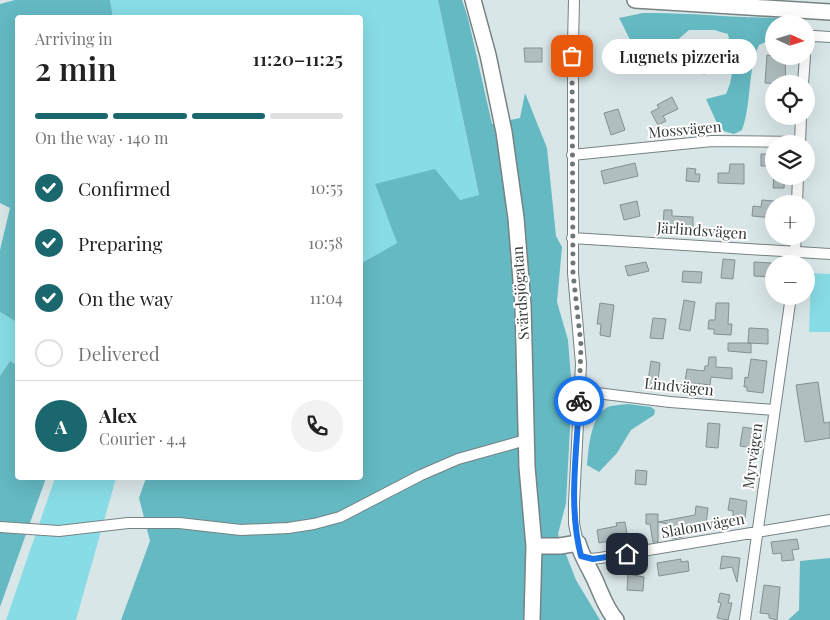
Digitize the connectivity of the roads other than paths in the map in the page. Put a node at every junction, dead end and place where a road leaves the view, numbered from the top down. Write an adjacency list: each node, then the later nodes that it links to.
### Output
1 (473, 0): 17 (street, Svärdsjögatan)
2 (574, 0): 8 (street)
3 (635, 0): 4 (street)
4 (830, 12)
5 (815, 36): 6 (street)
6 (830, 37)
7 (765, 142): 8 (street, Mossvägen)
8 (572, 155): 9 (street)
9 (572, 238): 11 (street, Järlindsvägen); 15 (street)
10 (795, 245): 11 (street)
11 (795, 252): 12 (street, Järlindsvägen); 13 (street)
12 (830, 254)
13 (795, 255)
14 (790, 305): 16 (street, Myrvägen)
15 (580, 391): 16 (street, Lindvägen); 22 (street)
16 (774, 410): 20 (street, Myrvägen)
17 (526, 440): 19 (street); 21 (street, Svärdsjögatan)
18 (830, 520): 20 (street, Slalomvägen)
19 (0, 526)
20 (758, 532): 22 (street, Slalomvägen); 25 (street, Myrvägen)
21 (534, 546): 22 (street); 23 (street, Svärdsjögatan)
22 (579, 550): 24 (street)
23 (532, 620)
24 (616, 620)
25 (745, 620)

